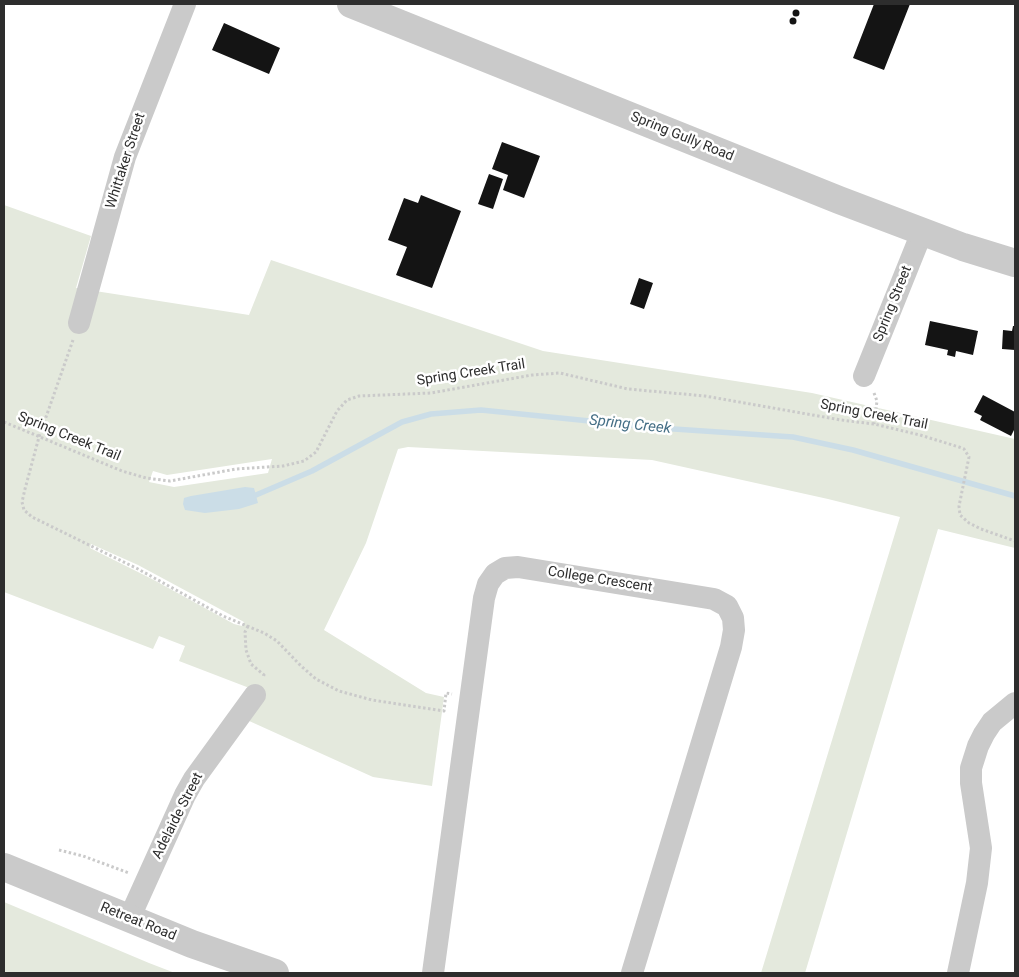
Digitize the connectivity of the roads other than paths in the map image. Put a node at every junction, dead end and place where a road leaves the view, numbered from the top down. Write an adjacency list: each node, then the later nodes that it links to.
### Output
1 (185, 4): 5 (street, Whittaker Street)
2 (351, 4): 3 (street, Spring Gully Road)
3 (922, 232): 4 (street, Spring Gully Road); 6 (street, Spring Street)
4 (1015, 263)
5 (79, 323)
6 (864, 376)
7 (255, 694): 10 (street, Adelaide Street)
8 (1015, 703): 14 (street)
9 (4, 867): 10 (street, Retreat Road)
10 (129, 919): 11 (street, Retreat Road)
11 (275, 973)
12 (433, 973): 13 (street, College Crescent)
13 (632, 973)
14 (958, 973)

